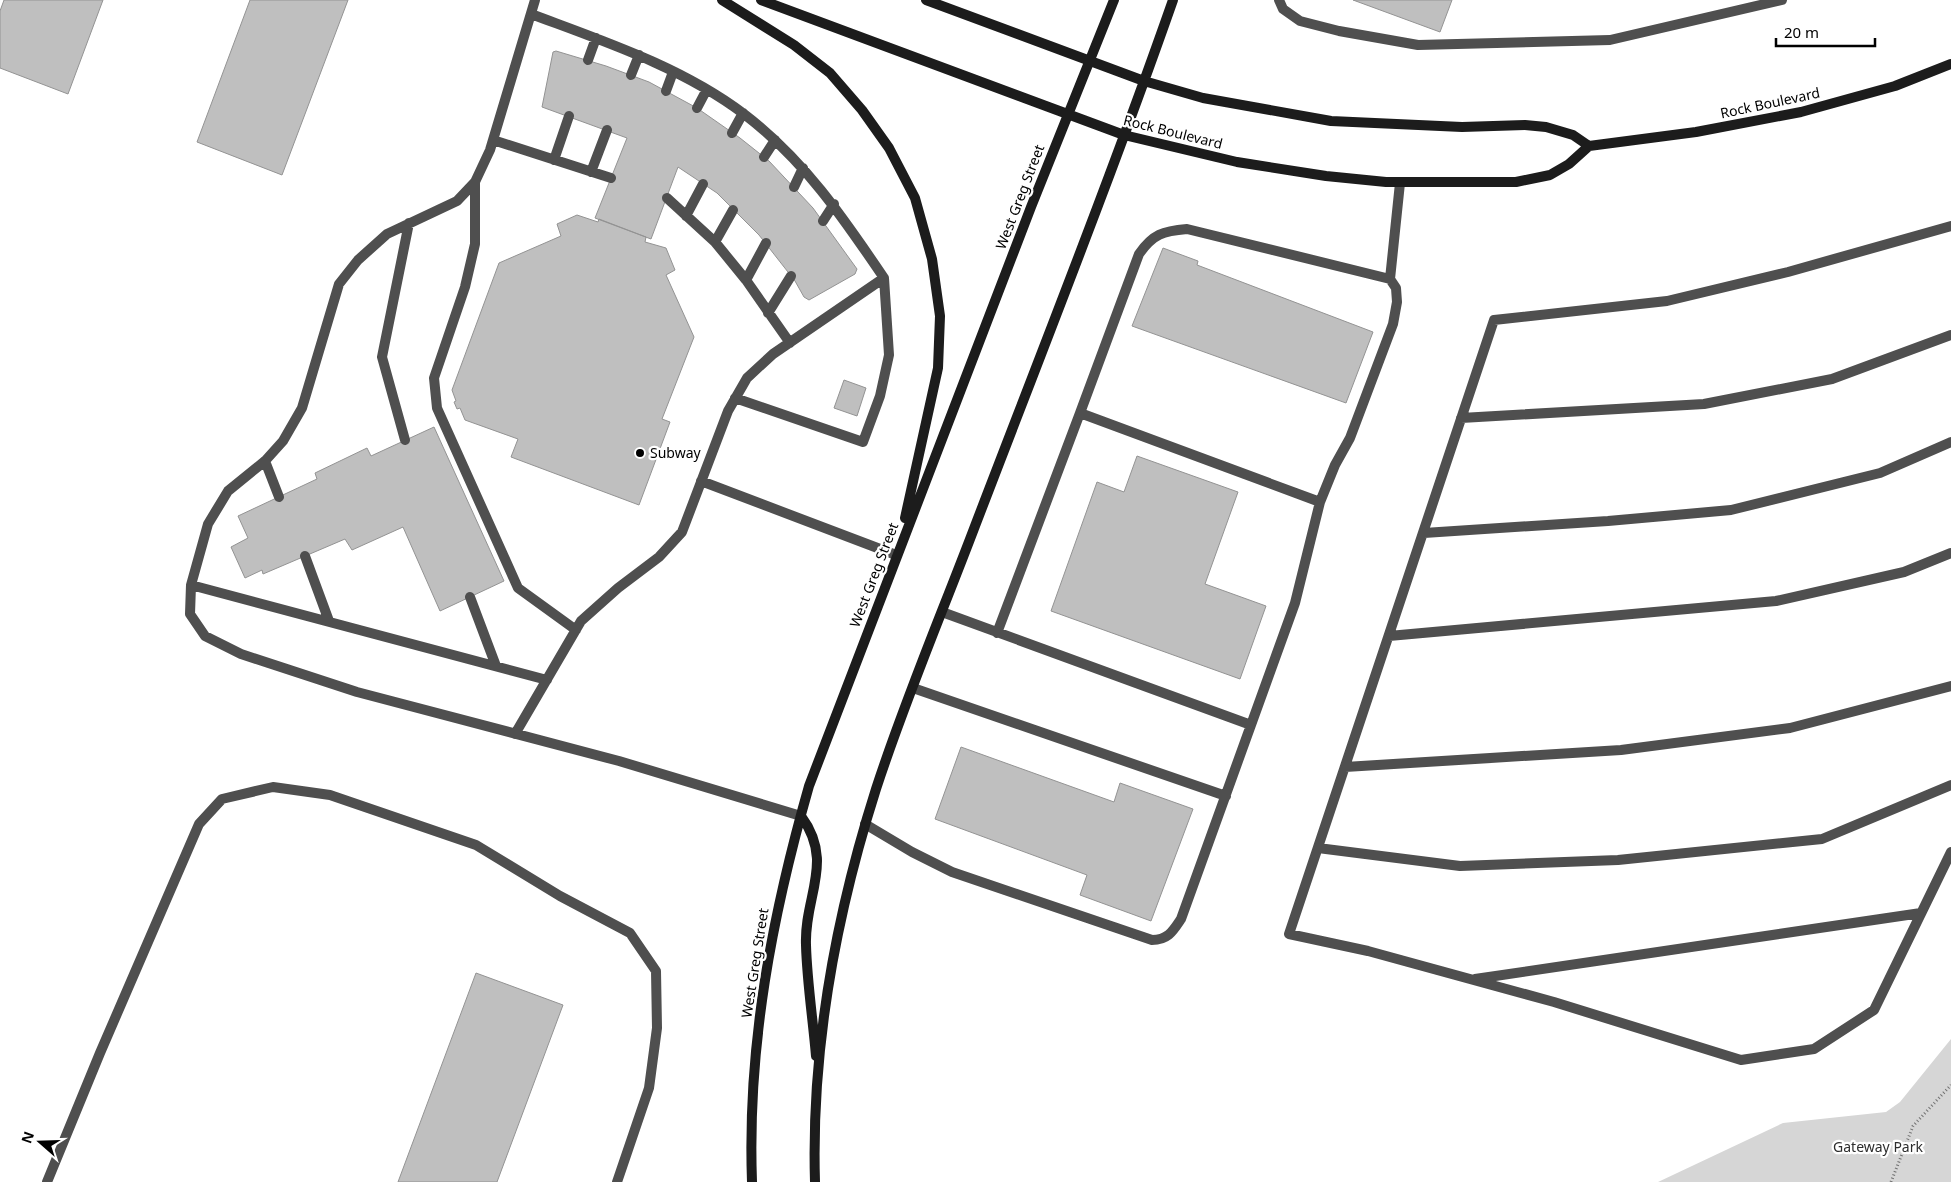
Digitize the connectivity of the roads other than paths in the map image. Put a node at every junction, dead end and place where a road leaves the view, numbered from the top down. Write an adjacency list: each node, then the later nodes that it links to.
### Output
1 (535, 0): 9 (lane)
2 (722, 0): 67 (main road)
3 (761, 0): 22 (main road, Rock Boulevard)
4 (926, 0): 13 (main road)
5 (1114, 0): 13 (main road, West Greg Street)
6 (1173, 0): 17 (main road)
7 (1279, 0): 8 (lane)
8 (1782, 0)
9 (531, 14): 10 (lane); 27 (lane)
10 (596, 38): 11 (lane); 12 (lane)
11 (639, 56): 15 (lane); 16 (lane)
12 (588, 60)
13 (1090, 61): 17 (main road); 22 (main road, West Greg Street)
14 (1951, 64): 29 (main road, Rock Boulevard)
15 (673, 72): 18 (lane); 19 (lane)
16 (631, 75)
17 (1144, 80): 26 (main road); 29 (main road)
18 (666, 91)
19 (706, 91): 20 (lane); 21 (lane)
20 (697, 108)
21 (743, 113): 25 (lane); 28 (lane)
22 (1067, 115): 26 (main road, Rock Boulevard); 67 (main road, West Greg Street)
23 (569, 116): 31 (lane)
24 (607, 130): 33 (lane)
25 (732, 133)
26 (1124, 135): 36 (main road, Rock Boulevard); 70 (main road)
27 (493, 140): 31 (lane); 35 (lane)
28 (775, 140): 30 (lane); 32 (lane)
29 (1589, 146): 36 (main road, Rock Boulevard)
30 (764, 157)
31 (554, 160): 33 (lane)
32 (803, 168): 38 (lane); 40 (lane)
33 (591, 172): 34 (lane)
34 (611, 178)
35 (475, 182): 44 (lane); 72 (lane)
36 (1400, 182): 50 (lane)
37 (703, 184): 42 (lane)
38 (794, 187)
39 (667, 198): 42 (lane)
40 (834, 204): 43 (lane); 49 (lane)
41 (733, 210): 46 (lane)
42 (686, 216): 46 (lane)
43 (823, 222)
44 (409, 223): 58 (lane); 60 (lane)
45 (1951, 226): 57 (lane)
46 (715, 242): 51 (lane)
47 (766, 244): 51 (lane)
48 (791, 276): 52 (lane)
49 (884, 278): 54 (lane); 55 (lane)
50 (1390, 279): 56 (lane); 63 (lane)
51 (746, 280): 52 (lane)
52 (768, 313): 54 (lane)
53 (1951, 335): 57 (lane)
54 (790, 343): 55 (lane)
55 (735, 398): 61 (lane)
56 (1080, 413): 63 (lane); 73 (lane)
57 (1461, 418): 64 (lane)
58 (405, 440)
59 (1951, 442): 64 (lane)
60 (265, 461): 62 (lane); 68 (lane)
61 (701, 481): 67 (lane); 72 (lane)
62 (279, 497)
63 (1320, 502): 79 (lane)
64 (1424, 533): 74 (lane)
65 (1951, 553): 74 (lane)
66 (305, 556): 71 (lane)
67 (896, 556): 84 (main road, West Greg Street)
68 (191, 584): 71 (lane); 80 (lane)
69 (470, 597): 75 (lane)
70 (942, 612): 73 (lane); 78 (main road)
71 (329, 621): 75 (lane)
72 (576, 630): 76 (lane)
73 (997, 633): 79 (lane)
74 (1390, 636): 81 (lane)
75 (496, 666): 76 (lane)
76 (547, 680): 80 (lane)
77 (1951, 686): 81 (lane)
78 (913, 688): 83 (lane); 85 (main road)
79 (1251, 725): 83 (lane)
80 (515, 734): 84 (lane)
81 (1345, 767): 86 (lane)
82 (1951, 785): 86 (lane)
83 (1226, 796): 85 (lane)
84 (801, 816): 90 (main road); 93 (main road, West Greg Street)
85 (866, 824): 90 (main road)
86 (1318, 848): 89 (lane)
87 (1951, 852): 88 (lane)
88 (1921, 913): 89 (lane); 89 (lane)
89 (1472, 979)
90 (818, 1078): 94 (main road)
91 (47, 1182): 92 (lane)
92 (617, 1182)
93 (752, 1182)
94 (815, 1182)

